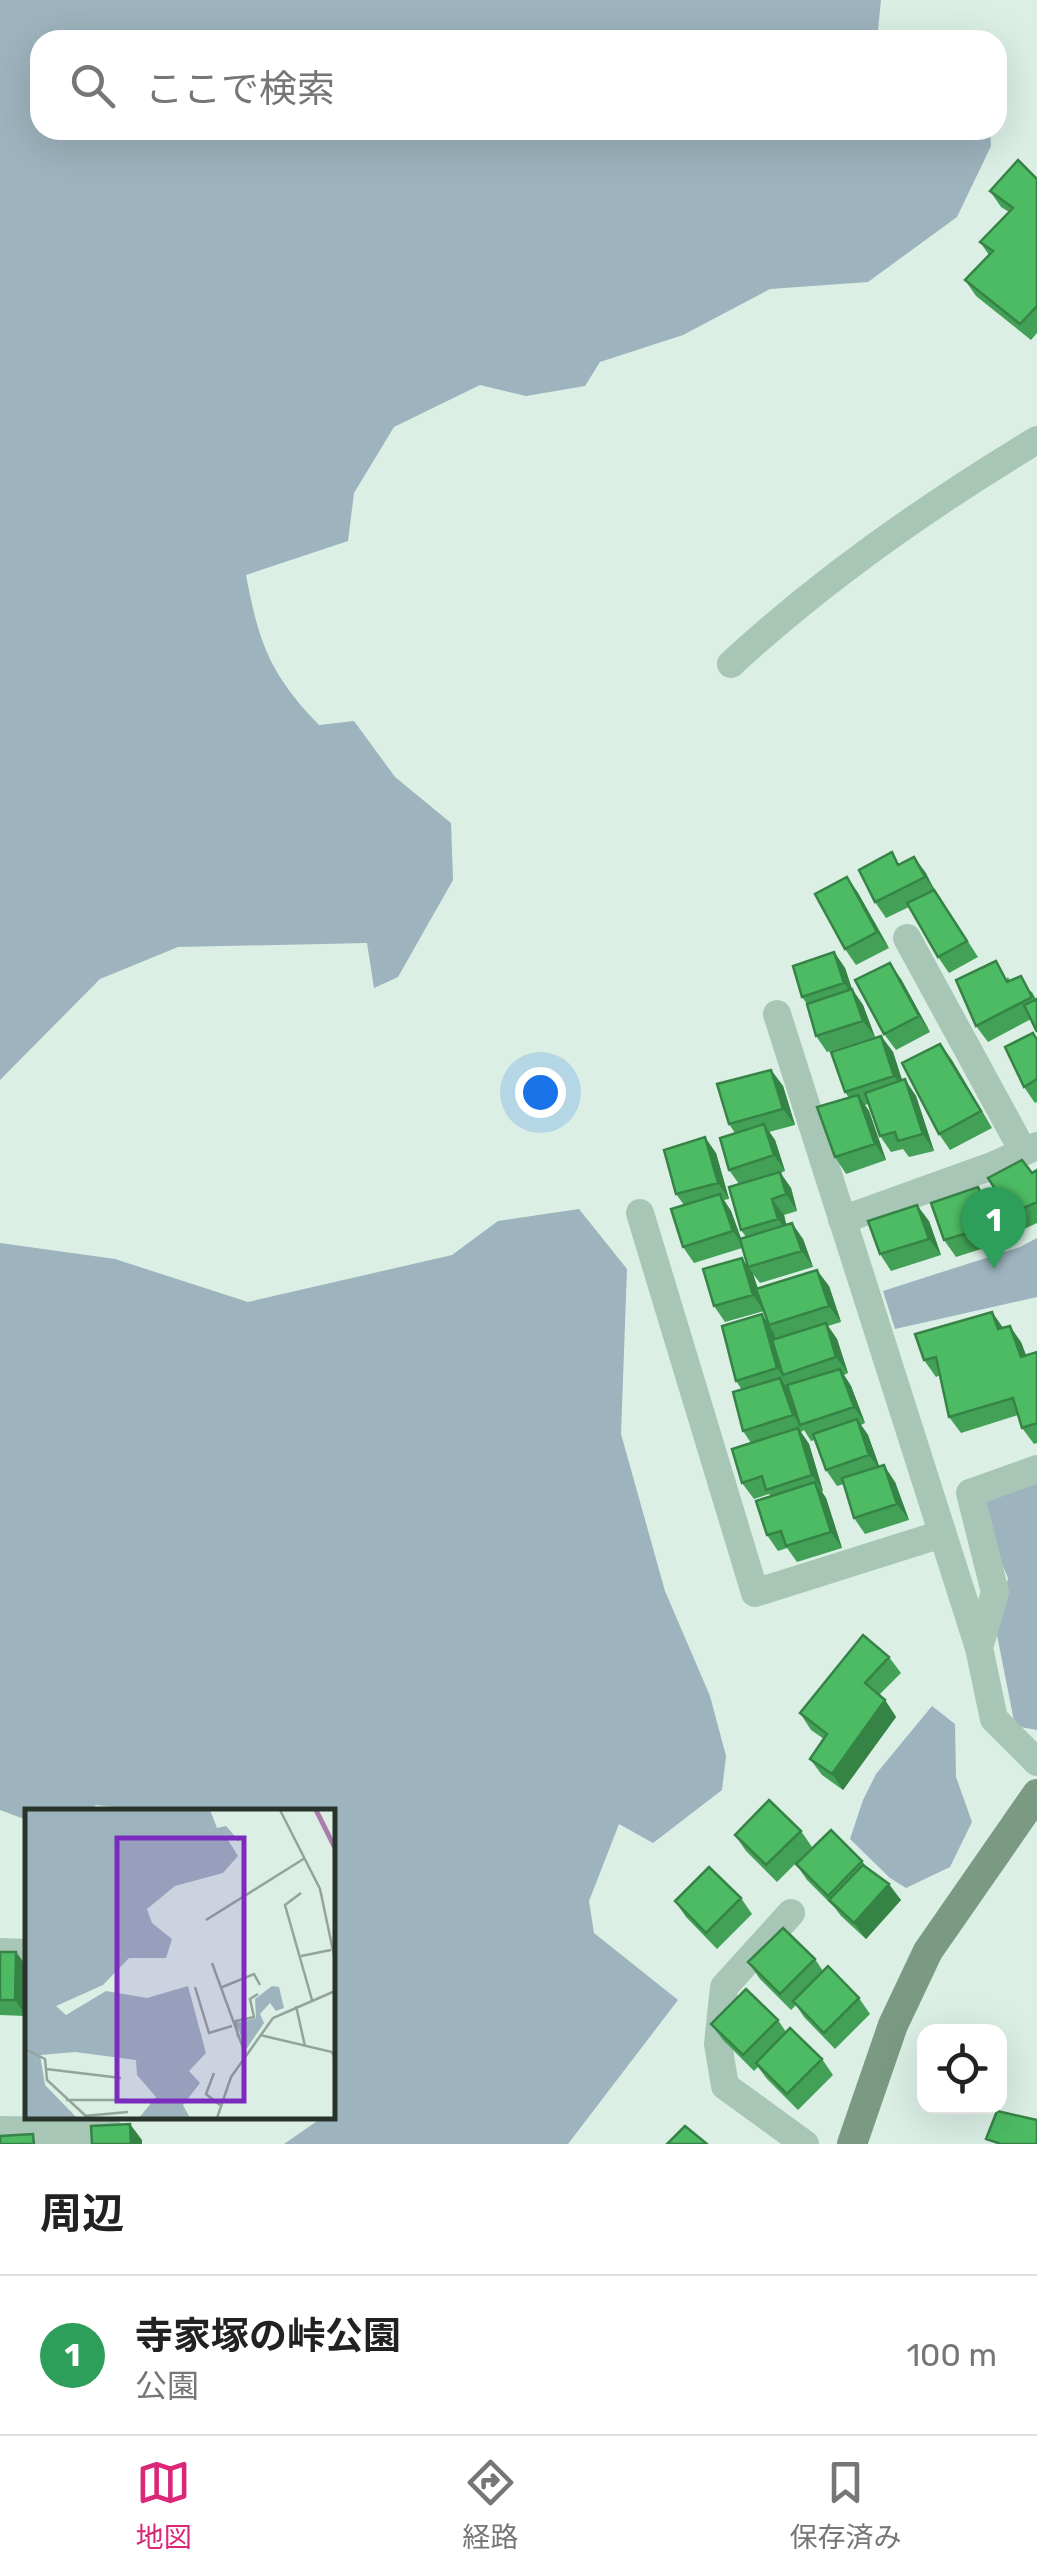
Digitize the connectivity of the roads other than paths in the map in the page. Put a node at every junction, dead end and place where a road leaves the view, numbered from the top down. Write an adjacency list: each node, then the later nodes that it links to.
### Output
1 (1037, 440): 2 (street)
2 (730, 664)
3 (907, 938): 5 (street)
4 (778, 1014): 7 (street)
5 (1030, 1148): 7 (street)
6 (640, 1213): 9 (street)
7 (842, 1220): 9 (street)
8 (1037, 1470): 10 (street)
9 (942, 1534): 10 (street)
10 (979, 1648): 11 (street)
11 (1037, 1762)
12 (1037, 1794): 19 (street)
13 (792, 1913): 18 (street)
14 (0, 1952): 15 (street)
15 (25, 1953)
16 (0, 2130): 17 (street)
17 (110, 2132)
18 (805, 2144)
19 (852, 2144)

